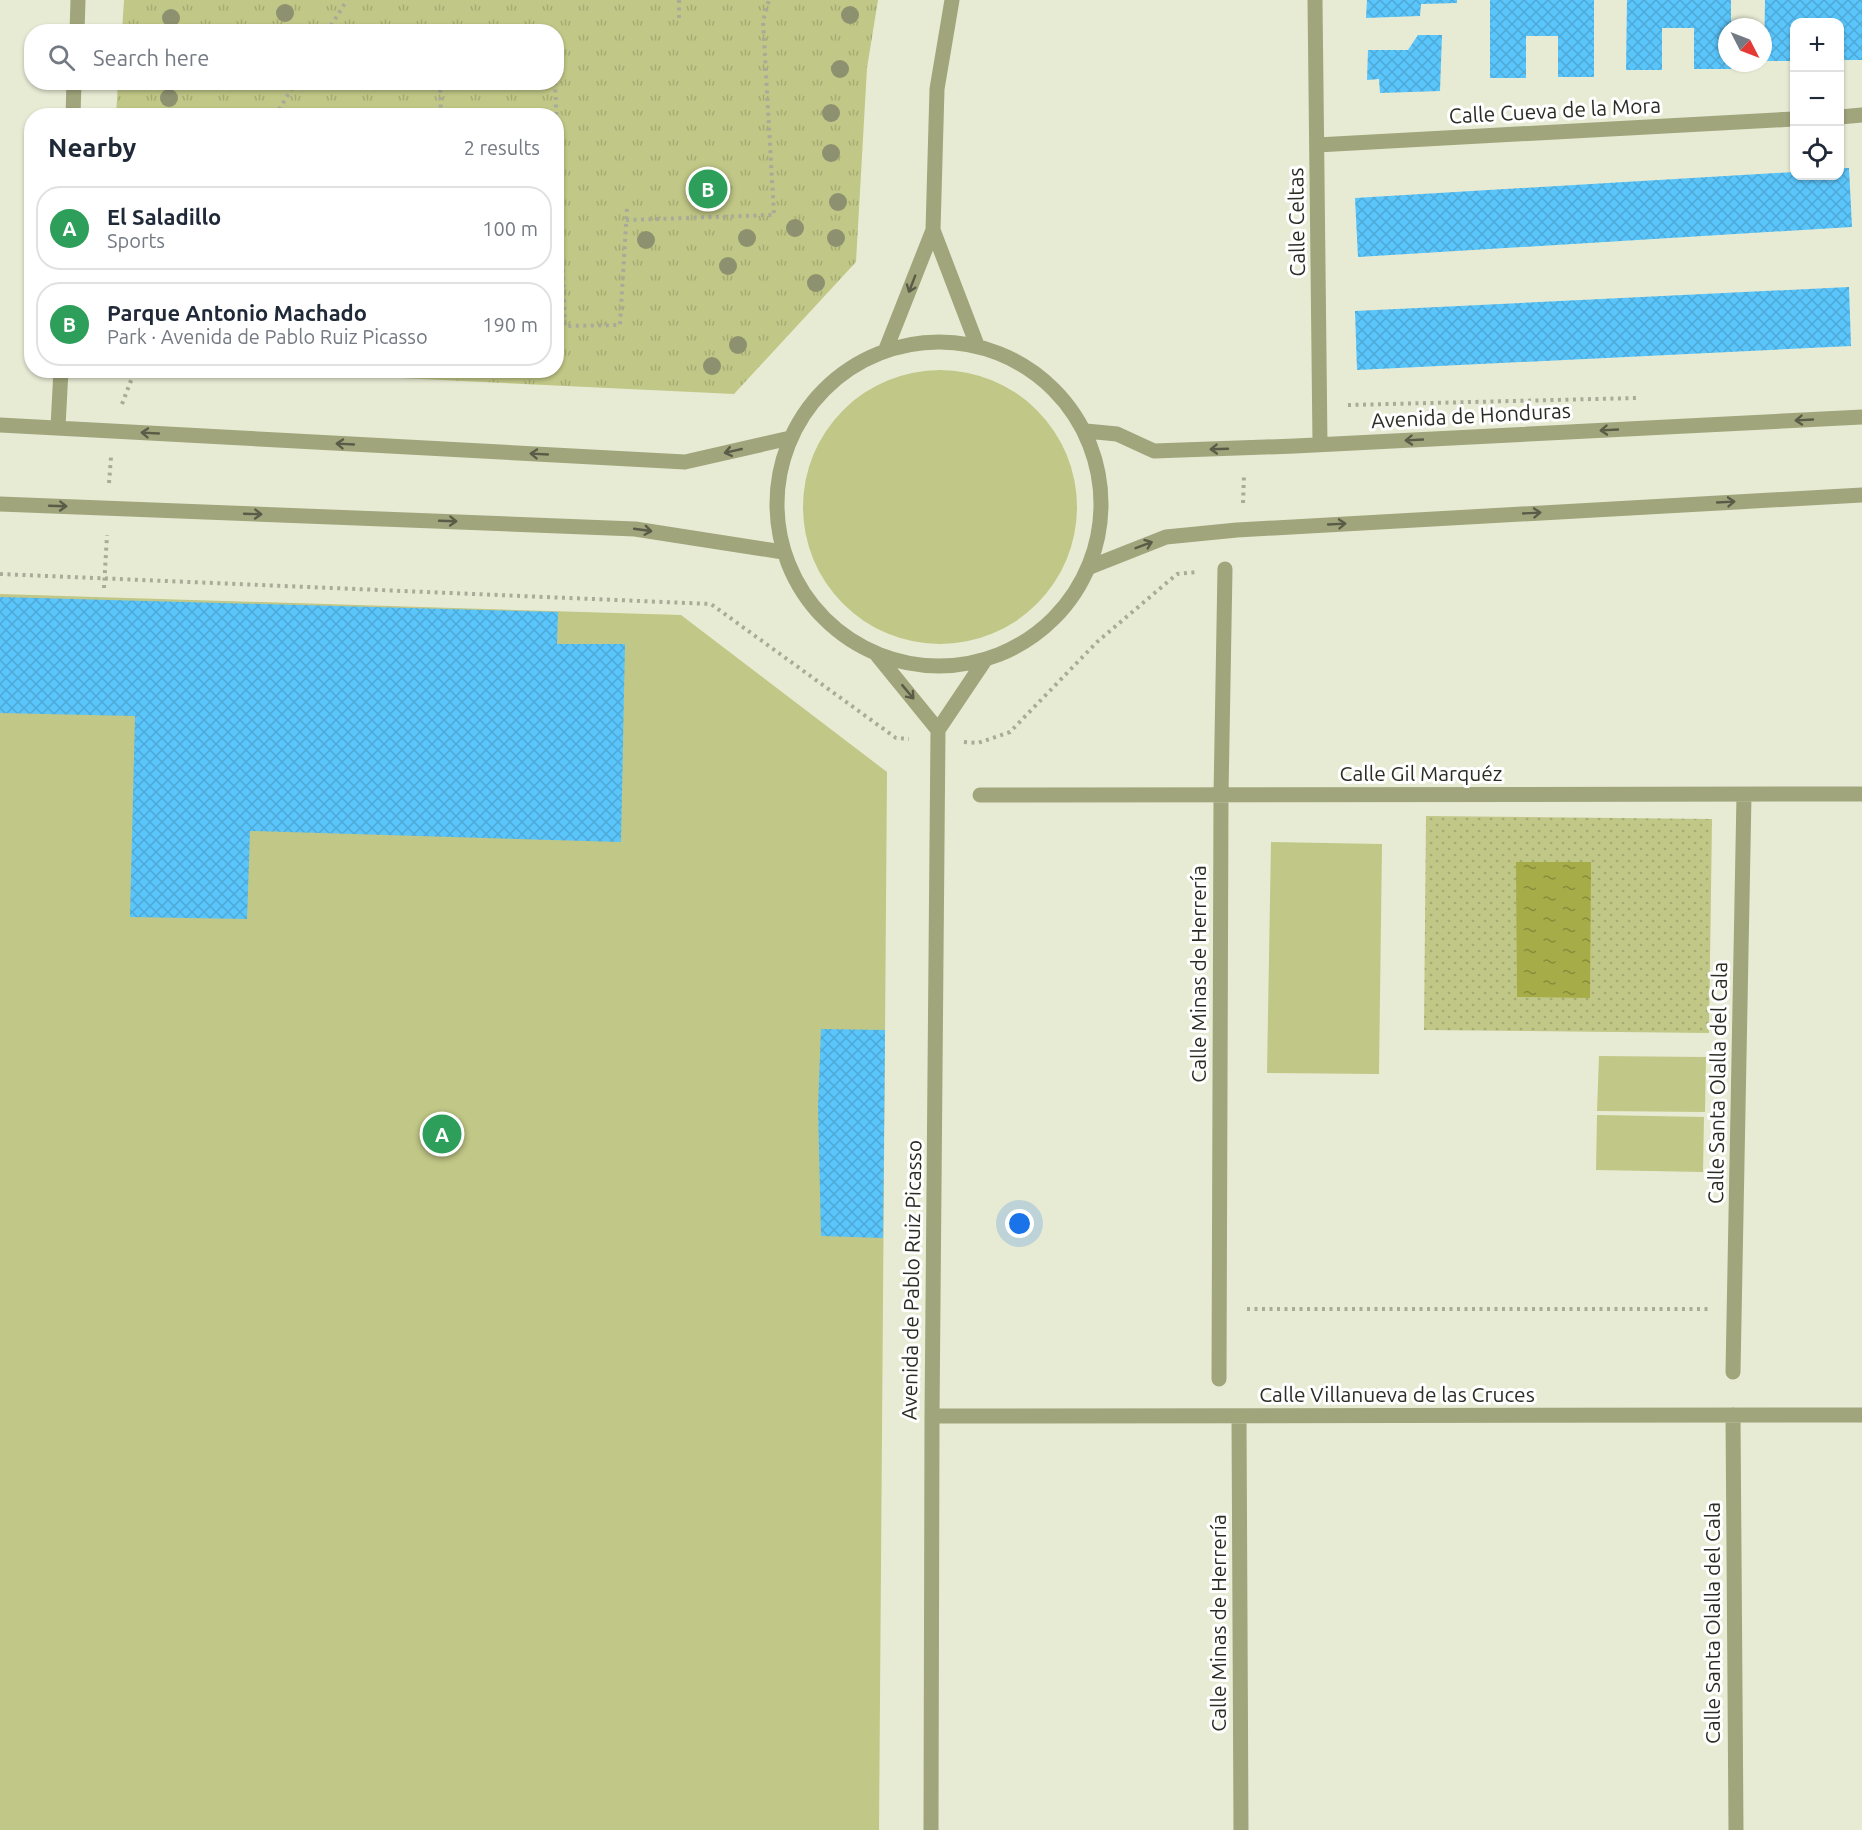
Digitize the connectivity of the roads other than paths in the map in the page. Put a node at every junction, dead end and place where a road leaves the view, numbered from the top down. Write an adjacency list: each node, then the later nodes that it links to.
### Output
1 (78, 0): 4 (street)
2 (952, 0): 11 (street)
3 (1315, 0): 10 (street, Calle Celtas)
4 (77, 24)
5 (74, 90): 6 (street)
6 (73, 108)
7 (1862, 115): 8 (street)
8 (1844, 117)
9 (1790, 119): 10 (street, Calle Cueva de la Mora)
10 (1317, 145): 20 (street, Calle Celtas)
11 (933, 230): 12 (street); 13 (street, one-way to 13)
12 (977, 345): 13 (street); 18 (street)
13 (886, 350): 19 (street)
14 (61, 378): 17 (street)
15 (1862, 417): 20 (street, Avenida de Honduras, one-way to 20)
16 (0, 425): 17 (street)
17 (58, 427): 19 (street, one-way to 17)
18 (1086, 431): 20 (street, Avenida de Honduras, one-way to 18); 24 (street)
19 (790, 438): 23 (street)
20 (1320, 444)
21 (1862, 495): 24 (street, one-way to 21)
22 (0, 504): 23 (street, one-way to 23)
23 (783, 552): 26 (street)
24 (1090, 567): 27 (street)
25 (1225, 569): 31 (street, Calle Minas de Herrería)
26 (877, 655): 27 (street); 28 (street, one-way to 28)
27 (985, 660): 28 (street)
28 (938, 736): 37 (street, Avenida de Pablo Ruiz Picasso)
29 (1862, 794): 32 (street, Calle Gil Marquéz)
30 (980, 795): 31 (street, Calle Gil Marquéz)
31 (1221, 795): 32 (street, Calle Gil Marquéz); 34 (street, Calle Minas de Herrería)
32 (1744, 795): 33 (street, Calle Santa Olalla del Cala)
33 (1733, 1372)
34 (1219, 1379)
35 (1733, 1415): 36 (street, Calle Villanueva de las Cruces); 38 (street, Calle Villanueva de las Cruces); 41 (street, Calle Santa Olalla del Cala)
36 (1862, 1415)
37 (932, 1416): 38 (street, Calle Villanueva de las Cruces); 39 (street, Avenida de Pablo Ruiz Picasso)
38 (1239, 1416): 40 (street, Calle Minas de Herrería)
39 (931, 1830)
40 (1241, 1830)
41 (1736, 1830)

